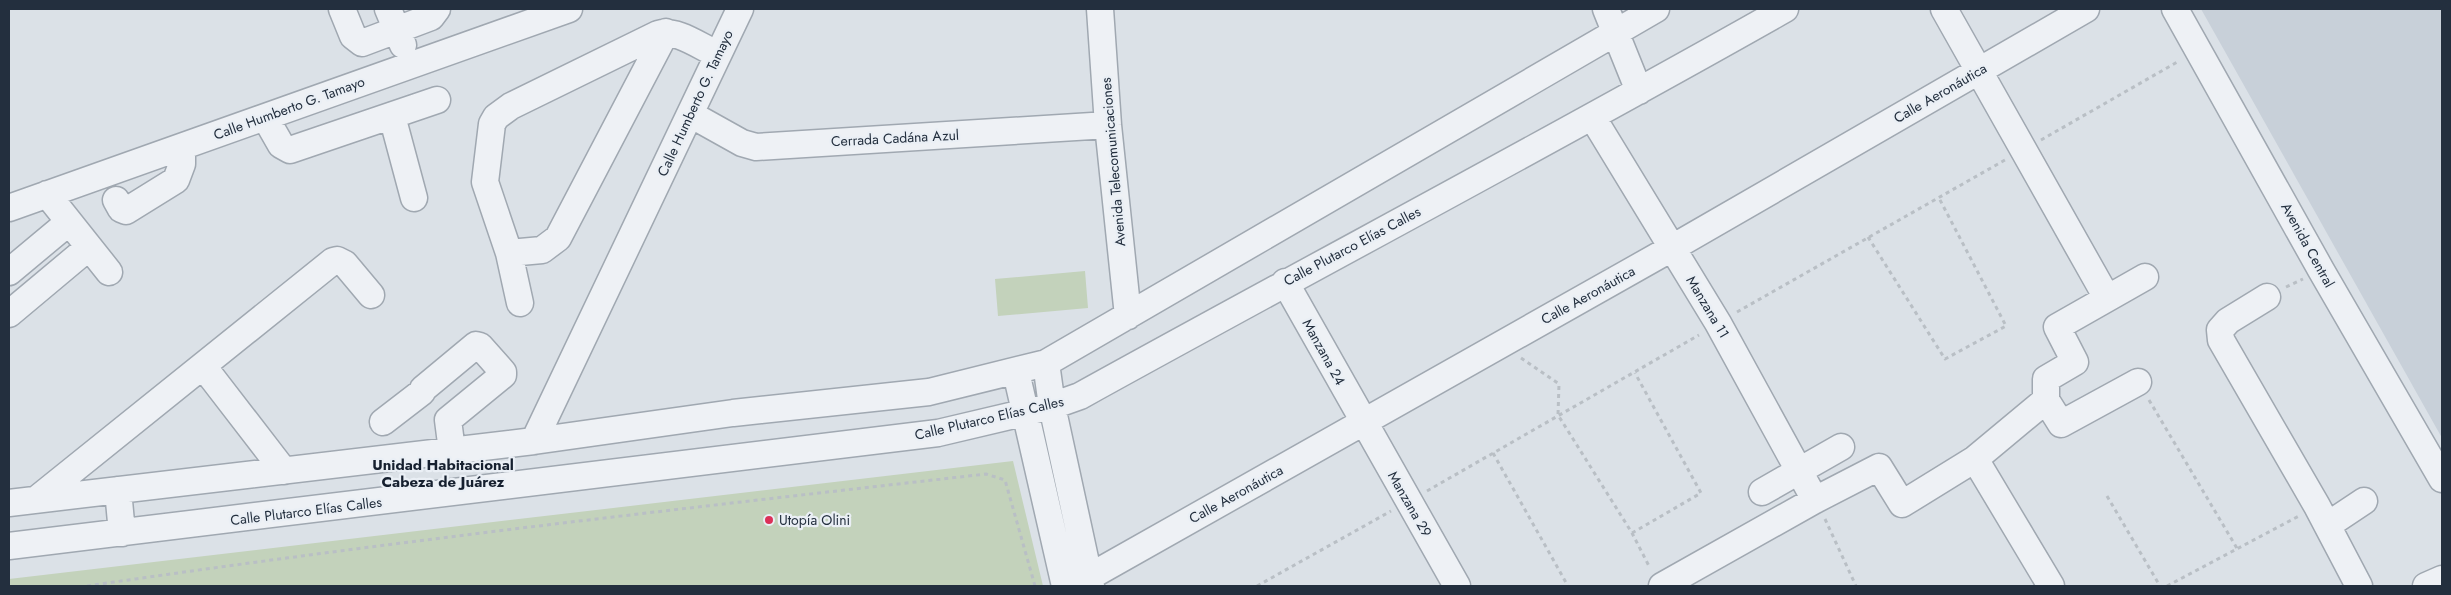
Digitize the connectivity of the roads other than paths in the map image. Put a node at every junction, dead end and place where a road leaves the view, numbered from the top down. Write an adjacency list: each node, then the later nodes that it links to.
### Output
1 (342, 9): 12 (street)
2 (437, 9): 12 (street)
3 (569, 9): 16 (street, Calle Humberto G. Tamayo)
4 (740, 9): 15 (street, Calle Humberto G. Tamayo)
5 (1100, 9): 24 (street, Avenida Telecomunicaciones)
6 (1606, 9): 14 (street)
7 (1656, 9): 14 (street)
8 (1785, 9): 18 (street, Calle Plutarco Elías Calles)
9 (1944, 9): 17 (street)
10 (2086, 9): 17 (street, Calle Aeronáutica)
11 (2175, 9): 61 (street, Avenida Central)
12 (392, 20): 16 (street)
13 (666, 32): 15 (street); 33 (street); 33 (street)
14 (1614, 34): 18 (street); 43 (street)
15 (717, 54): 20 (street, Calle Humberto G. Tamayo)
16 (412, 64): 22 (street, Calle Humberto G. Tamayo)
17 (1979, 70): 32 (street, Calle Aeronáutica); 40 (street)
18 (1639, 92): 23 (street, Calle Plutarco Elías Calles)
19 (437, 100): 21 (street)
20 (690, 114): 24 (street, Cerrada Cadána Azul); 55 (street, Calle Humberto G. Tamayo)
21 (392, 116): 22 (street); 27 (street)
22 (265, 117): 25 (street, Calle Humberto G. Tamayo)
23 (1593, 118): 32 (street, Manzana 11); 37 (street, Calle Plutarco Elías Calles)
24 (1108, 125): 43 (street, Avenida Telecomunicaciones)
25 (182, 147): 26 (street, Calle Humberto G. Tamayo); 28 (street)
26 (47, 194): 29 (street, Calle Humberto G. Tamayo); 30 (street)
27 (414, 198)
28 (116, 200)
29 (9, 208)
30 (69, 222): 31 (street); 34 (street)
31 (88, 247): 35 (street); 42 (street)
32 (1672, 248): 54 (street, Calle Aeronáutica); 60 (street, Manzana 11)
33 (509, 253): 41 (street)
34 (9, 272)
35 (109, 272)
36 (2145, 277): 40 (street)
37 (1285, 282): 50 (street, Calle Plutarco Elías Calles); 54 (street, Manzana 24)
38 (371, 295): 45 (street)
39 (2267, 297): 68 (street)
40 (2107, 298): 49 (street)
41 (520, 303)
42 (9, 314)
43 (1128, 316): 44 (street)
44 (1046, 363): 46 (street); 50 (street)
45 (203, 366): 59 (street); 64 (street)
46 (1016, 372): 51 (street); 55 (street)
47 (2138, 382): 49 (street)
48 (422, 392): 52 (street); 52 (street); 53 (street)
49 (2046, 400): 58 (street)
50 (1052, 406): 51 (street, Calle Plutarco Elías Calles); 73 (street)
51 (1024, 413): 69 (street, Calle Plutarco Elías Calles); 74 (street)
52 (448, 420): 57 (street)
53 (383, 422)
54 (1363, 422): 73 (street, Calle Aeronáutica); 75 (street, Manzana 29)
55 (534, 441): 57 (street)
56 (1841, 447): 60 (street)
57 (452, 451): 59 (street)
58 (1975, 459): 65 (street); 76 (street)
59 (284, 471): 62 (street)
60 (1799, 471): 63 (street); 65 (street, Manzana 11)
61 (2442, 479)
62 (118, 490): 64 (street); 69 (street)
63 (1762, 492)
64 (37, 500): 67 (street)
65 (1815, 500): 71 (street)
66 (2364, 501): 68 (street)
67 (9, 503)
68 (2323, 515): 77 (street)
69 (122, 533): 70 (street, Calle Plutarco Elías Calles)
70 (9, 546)
71 (1657, 579)
72 (2442, 580): 78 (street)
73 (1090, 582)
74 (1065, 586)
75 (1457, 586)
76 (2051, 586)
77 (2359, 586)
78 (2426, 586)

